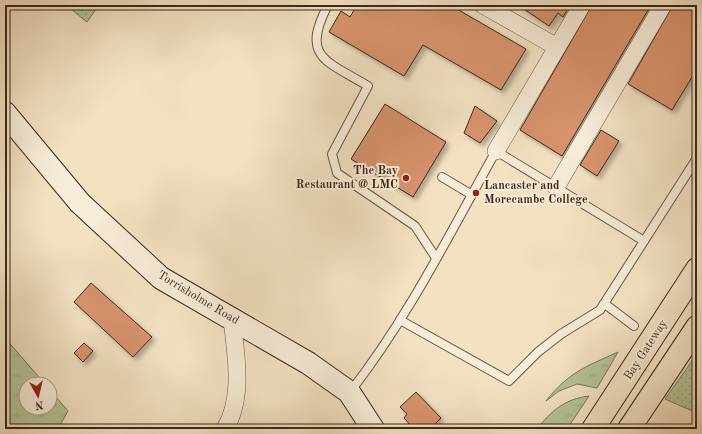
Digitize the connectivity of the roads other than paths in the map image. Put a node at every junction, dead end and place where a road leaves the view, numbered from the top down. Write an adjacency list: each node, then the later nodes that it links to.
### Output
1 (328, 5): 13 (lane)
2 (483, 5): 5 (street)
3 (582, 5): 5 (street)
4 (663, 5): 10 (street)
5 (557, 47): 7 (street)
6 (5, 113): 16 (main road, Torrisholme Road)
7 (496, 151): 10 (lane); 11 (lane)
8 (697, 158): 12 (lane)
9 (442, 177): 11 (lane)
10 (556, 188): 12 (lane)
11 (472, 195): 13 (lane)
12 (644, 241): 15 (lane)
13 (436, 258): 17 (lane)
14 (697, 269): 23 (highway, Bay Gateway)
15 (605, 304): 17 (lane); 18 (lane)
16 (232, 320): 20 (main road, Torrisholme Road); 21 (street)
17 (400, 320): 20 (lane)
18 (634, 326)
19 (697, 327): 24 (highway)
20 (349, 392): 22 (main road, Torrisholme Road)
21 (225, 429)
22 (373, 429)
23 (593, 429)
24 (629, 429)

